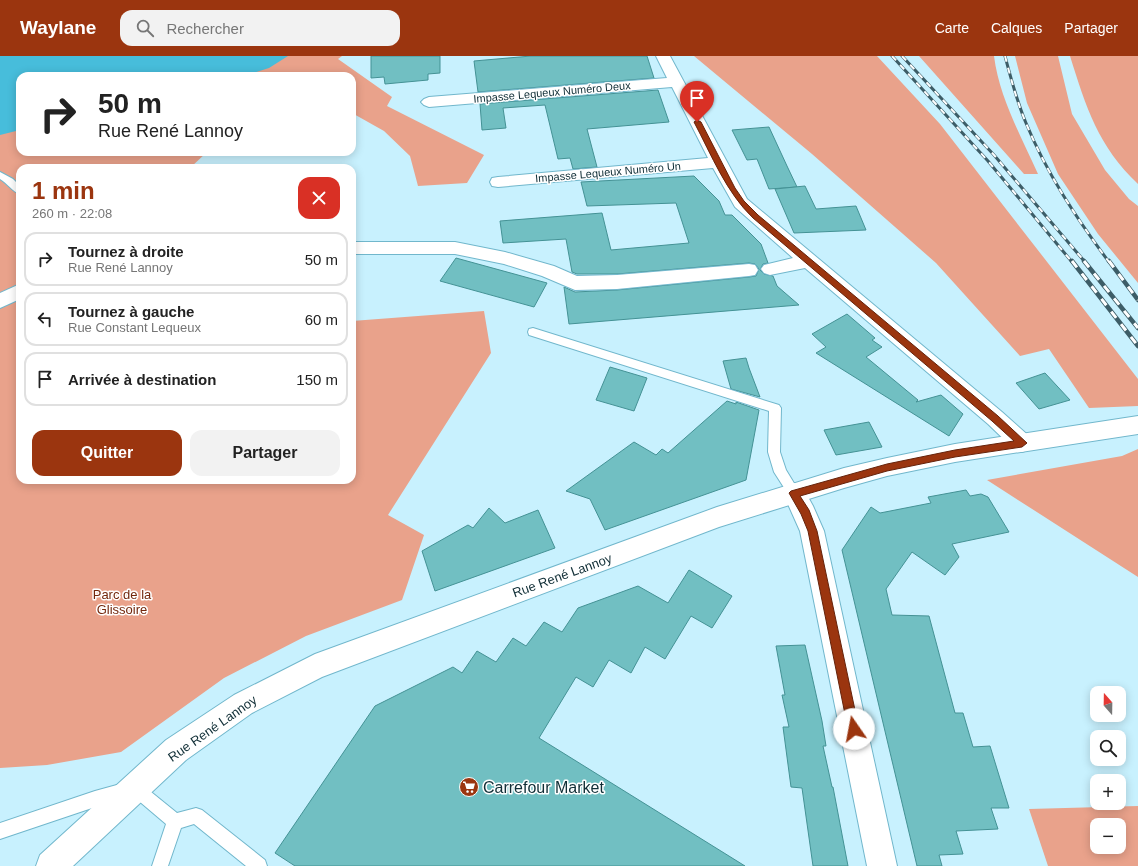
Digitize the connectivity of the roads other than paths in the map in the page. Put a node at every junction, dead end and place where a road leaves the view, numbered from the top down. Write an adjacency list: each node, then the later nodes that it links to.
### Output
1 (663, 56): 2 (street)
2 (676, 82): 3 (street, Impasse Lequeux Numéro Deux); 4 (street)
3 (429, 102)
4 (719, 162): 6 (street, Impasse Lequeux Numéro Un); 9 (street)
5 (0, 176): 7 (lane)
6 (498, 182)
7 (16, 187)
8 (356, 248): 11 (street)
9 (808, 261): 10 (street); 16 (street)
10 (770, 269)
11 (749, 270)
12 (16, 293): 13 (street)
13 (0, 301)
14 (533, 332): 17 (lane)
15 (1138, 425): 16 (street, Rue René Lannoy)
16 (1022, 443): 17 (street, Rue René Lannoy)
17 (794, 493): 18 (street, Rue René Lannoy); 24 (street)
18 (135, 788): 19 (lane); 20 (lane); 21 (street, Rue René Lannoy)
19 (175, 821): 22 (lane); 23 (lane)
20 (0, 831)
21 (51, 866)
22 (160, 866)
23 (259, 866)
24 (882, 866)

